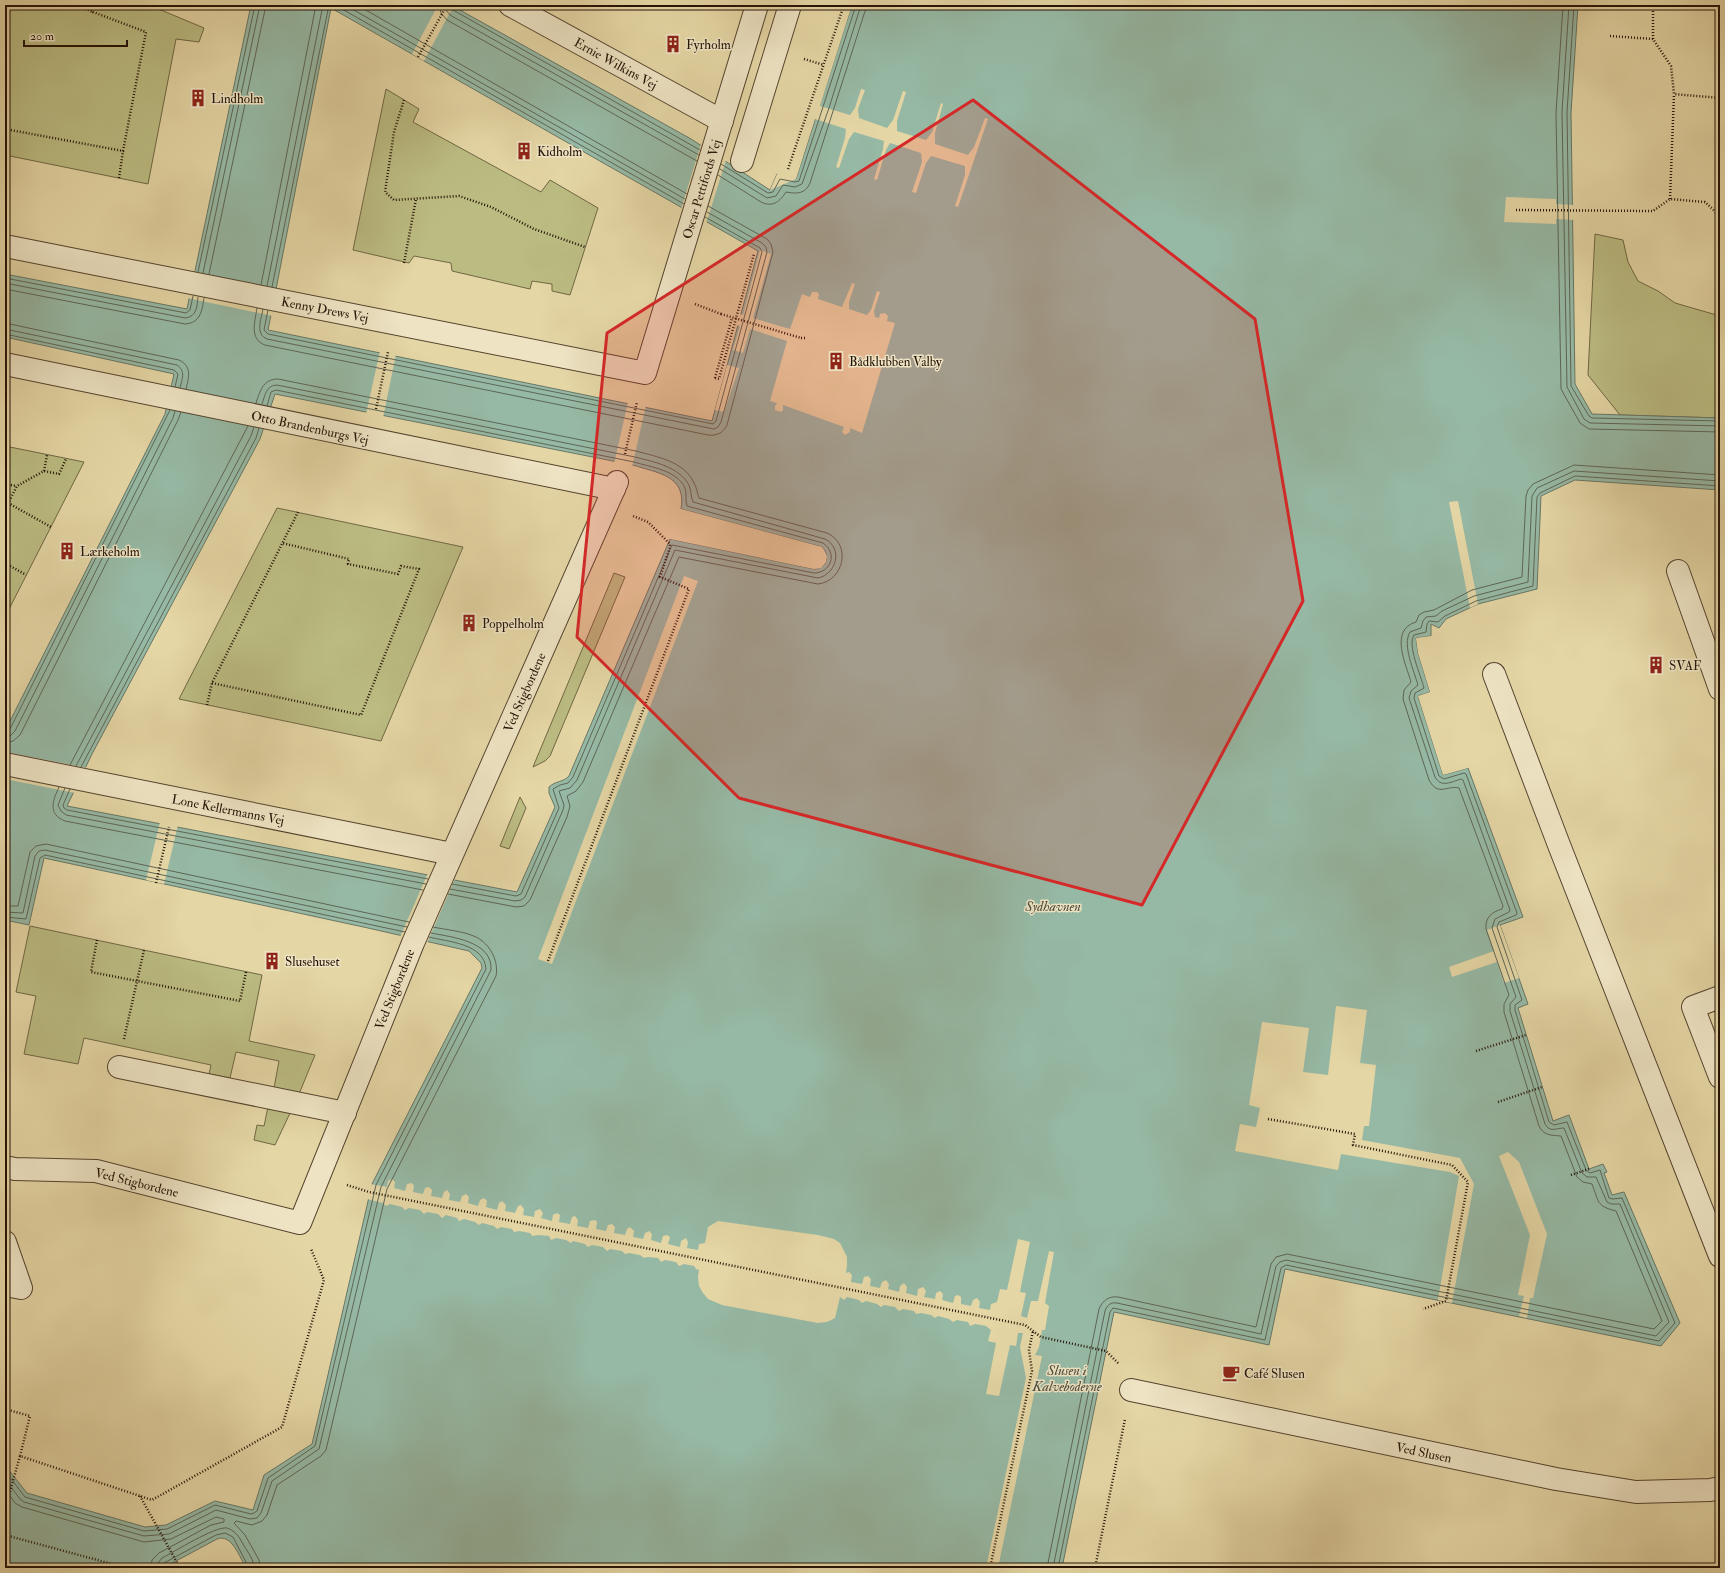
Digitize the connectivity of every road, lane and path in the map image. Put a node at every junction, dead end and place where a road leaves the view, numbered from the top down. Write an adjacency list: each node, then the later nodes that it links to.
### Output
1 (77, 5): 9 (path)
2 (95, 5): 9 (path)
3 (446, 5): 12 (path)
4 (510, 5): 17 (street, Ernie Wilkins Vej)
5 (757, 5): 17 (street, Oscar Pettifords Vej)
6 (790, 5): 19 (street)
7 (844, 5): 20 (path)
8 (1653, 5): 11 (path)
9 (93, 12): 18 (path)
10 (1610, 36): 11 (path)
11 (1653, 39): 13 (path)
12 (418, 57)
13 (1674, 94): 14 (path); 23 (path)
14 (1720, 98)
15 (404, 100): 22 (path)
16 (5, 129): 18 (path)
17 (719, 130): 35 (street, Oscar Pettifords Vej)
18 (123, 151): 21 (path)
19 (742, 161)
20 (788, 169)
21 (119, 178)
22 (416, 199): 27 (path); 29 (path)
23 (1670, 199): 24 (path); 25 (path)
24 (1516, 210)
25 (1720, 216)
26 (5, 246): 35 (street, Kenny Drews Vej)
27 (585, 247)
28 (754, 254): 31 (path)
29 (404, 263)
30 (721, 314): 31 (path, bridge)
31 (732, 318): 32 (path, bridge)
32 (805, 338)
33 (390, 346): 37 (path)
34 (5, 364): 37 (street, Otto Brandenburgs Vej)
35 (646, 373)
36 (638, 399): 42 (path)
37 (371, 439): 46 (street, Otto Brandenburgs Vej)
38 (8, 447): 40 (path)
39 (47, 455): 43 (path)
40 (5, 459)
41 (66, 459): 43 (path)
42 (624, 460)
43 (44, 471): 45 (path)
44 (5, 484): 45 (path)
45 (17, 486): 47 (path)
46 (616, 486): 62 (street, Ved Stigbordene)
47 (8, 502): 48 (path); 51 (path)
48 (5, 509)
49 (298, 512): 52 (path)
50 (648, 522): 66 (path)
51 (51, 527)
52 (282, 543): 57 (path); 57 (path)
53 (5, 563): 55 (path)
54 (1678, 571): 58 (street)
55 (26, 575)
56 (1494, 674): 85 (street)
57 (212, 683): 59 (path)
58 (1720, 689)
59 (207, 705)
60 (5, 764): 62 (street, Lone Kellermanns Vej)
61 (170, 820): 63 (path)
62 (448, 862): 77 (street, Ved Stigbordene)
63 (156, 883)
64 (97, 940): 68 (path)
65 (144, 950): 68 (path)
66 (548, 961)
67 (246, 972): 68 (path)
68 (137, 981): 71 (path)
69 (1720, 997): 74 (street)
70 (1526, 1035): 72 (path)
71 (125, 1038)
72 (1476, 1051)
73 (119, 1067): 77 (street)
74 (1720, 1077)
75 (1542, 1087): 76 (path)
76 (1498, 1102)
77 (345, 1113): 83 (street, Ved Stigbordene)
78 (1268, 1119): 87 (path)
79 (5, 1167): 83 (street, Ved Stigbordene)
80 (1589, 1169): 81 (path)
81 (1571, 1176)
82 (369, 1192): 88 (path)
83 (300, 1223): 94 (path)
84 (5, 1242): 86 (street)
85 (1720, 1256)
86 (5, 1285)
87 (1423, 1309)
88 (1033, 1331): 89 (path); 99 (path)
89 (1121, 1367)
90 (1131, 1390): 93 (street, Ved Slusen); 100 (path)
91 (5, 1409): 92 (path)
92 (20, 1456): 94 (path); 95 (path)
93 (1720, 1488)
94 (140, 1495): 98 (path)
95 (5, 1509)
96 (5, 1535): 97 (path)
97 (127, 1568)
98 (180, 1568)
99 (990, 1568)
100 (1095, 1568)

